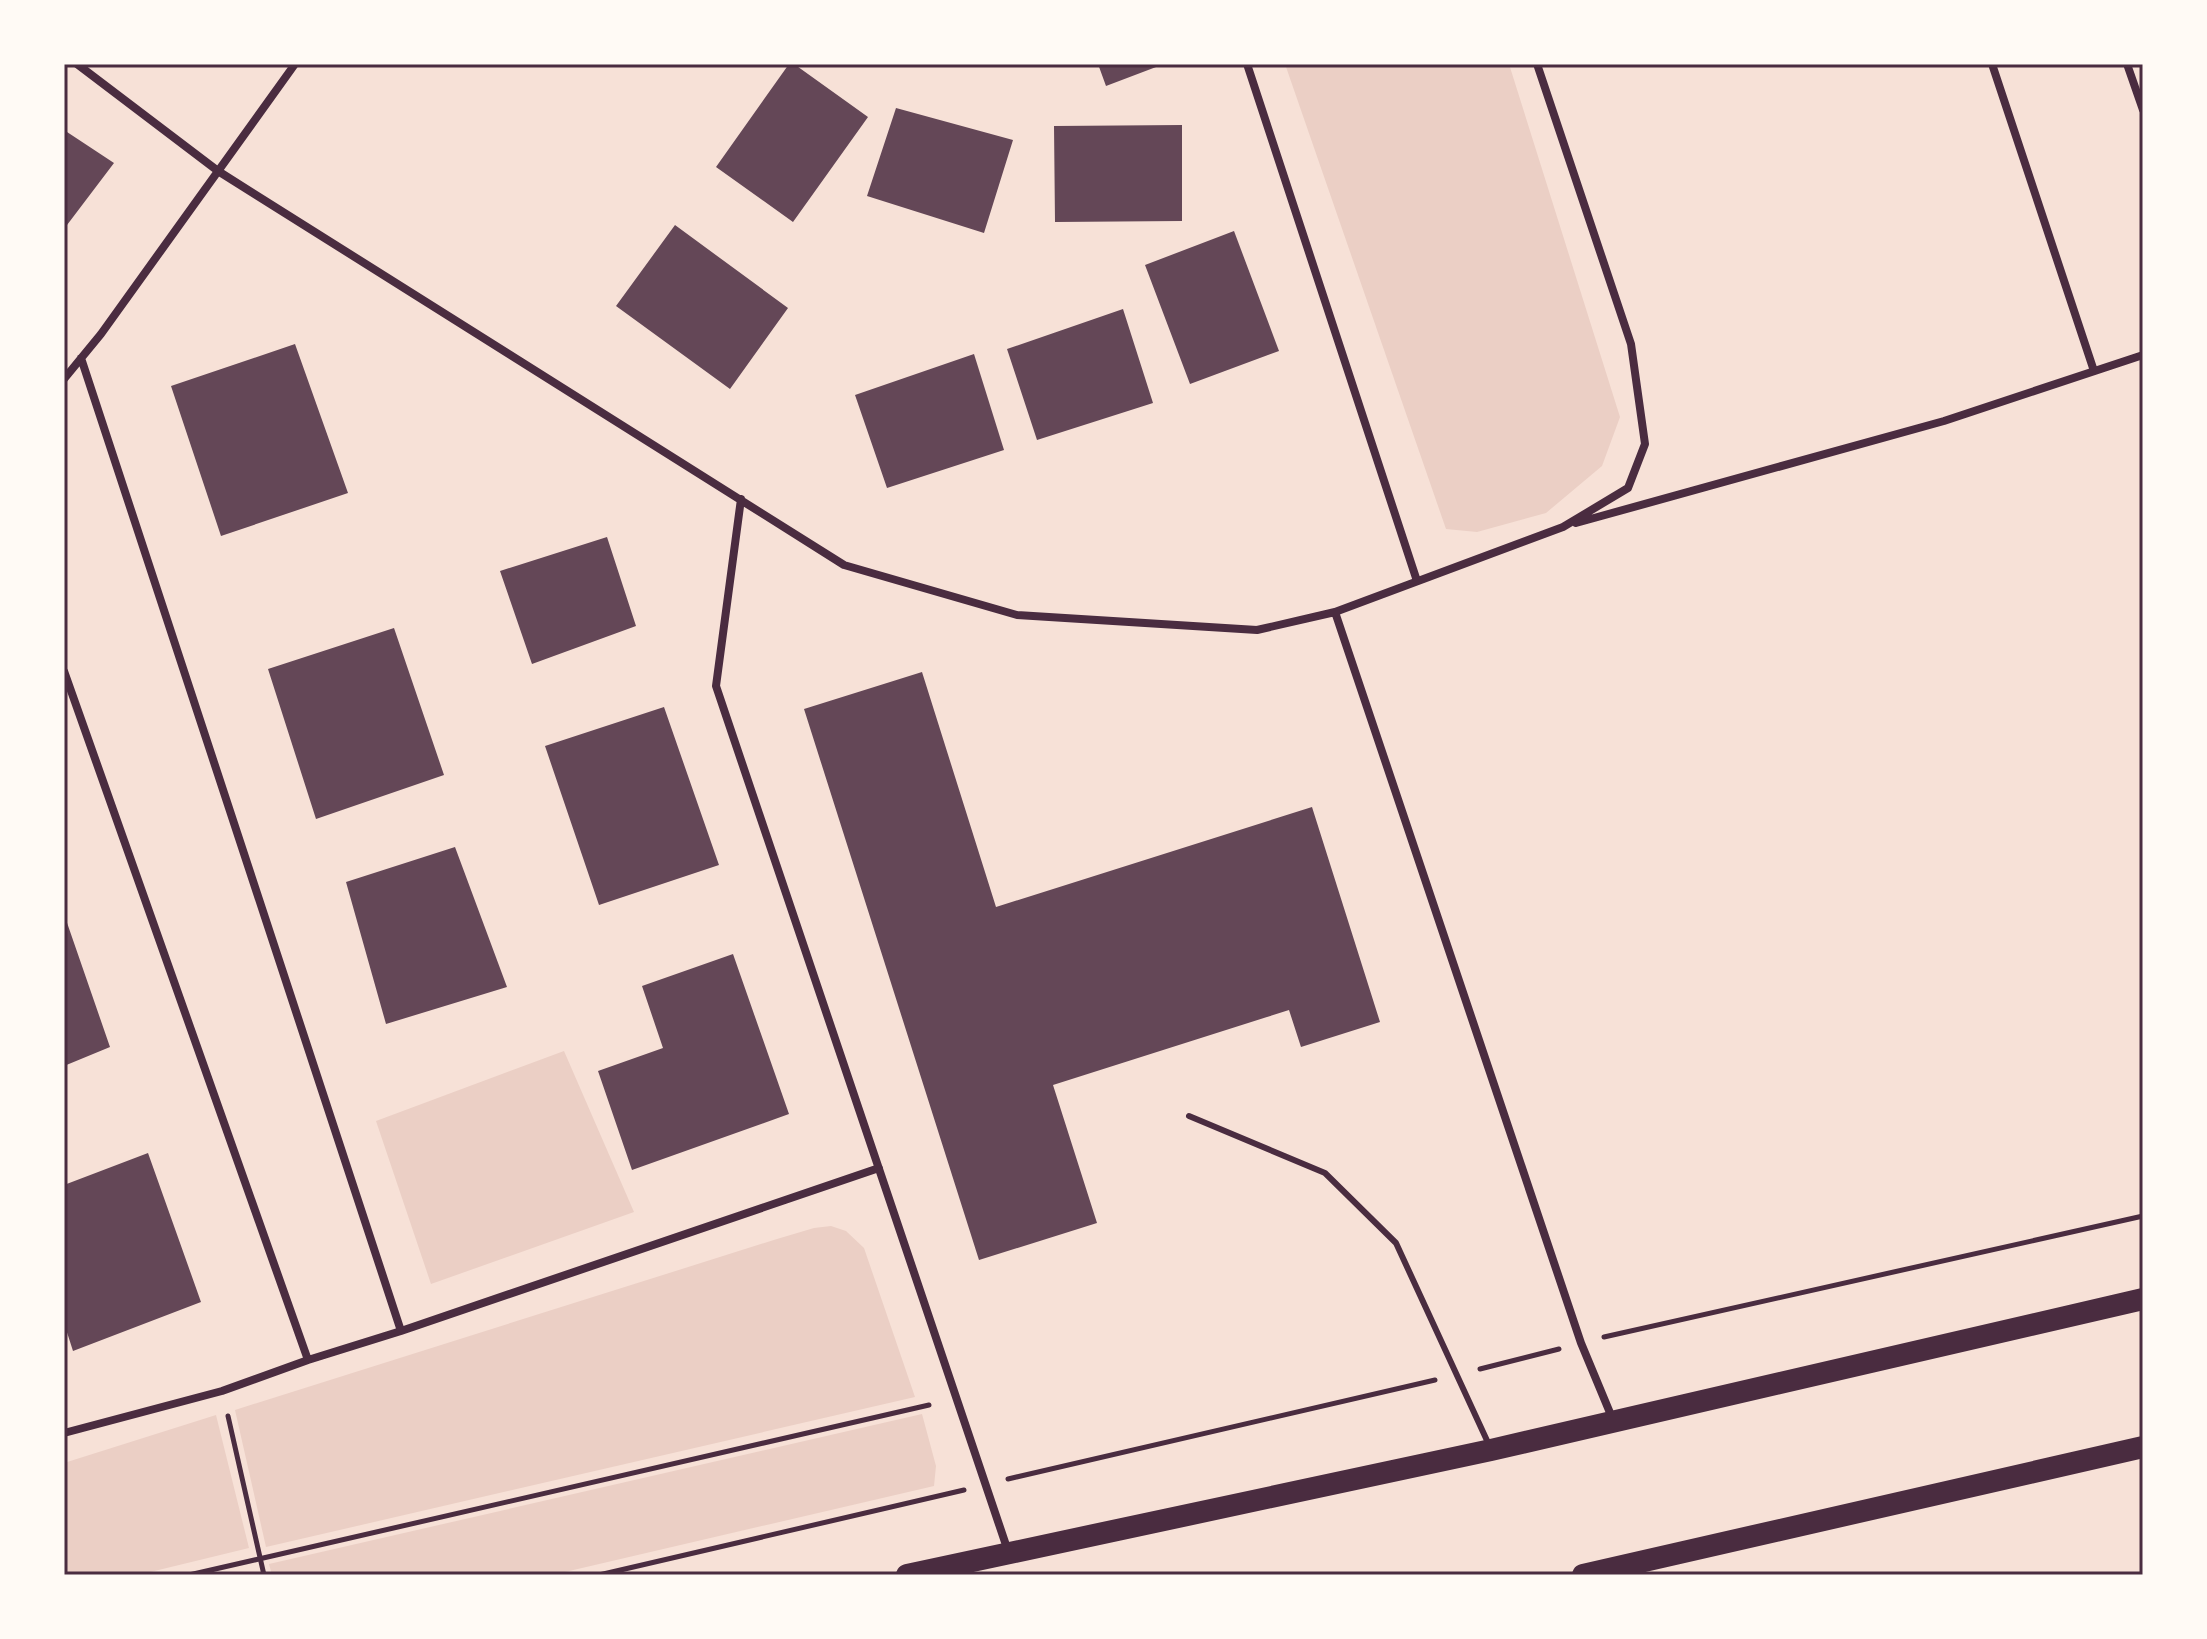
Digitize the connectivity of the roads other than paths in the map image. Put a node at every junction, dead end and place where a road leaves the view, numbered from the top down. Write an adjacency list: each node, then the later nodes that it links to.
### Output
1 (77, 64): 8 (street)
2 (295, 64): 8 (street)
3 (1247, 64): 15 (street)
4 (1537, 64): 14 (street)
5 (1992, 64): 11 (street)
6 (2127, 64): 7 (street)
7 (2143, 110)
8 (218, 171): 10 (street); 13 (street)
9 (2143, 355): 11 (street)
10 (81, 358): 12 (street); 21 (street)
11 (2094, 371): 14 (street)
12 (64, 379)
13 (741, 499): 16 (street); 19 (street)
14 (1563, 527): 15 (street)
15 (1417, 581): 16 (street)
16 (1335, 612): 23 (street)
17 (64, 671): 22 (street)
18 (1189, 1116): 26 (lane)
19 (879, 1168): 21 (street); 27 (street)
20 (2143, 1299): 23 (highway)
21 (401, 1331): 22 (street)
22 (308, 1360): 24 (street)
23 (1613, 1421): 26 (highway)
24 (64, 1433)
25 (2143, 1447): 29 (highway)
26 (1491, 1450): 27 (highway)
27 (1008, 1552): 28 (highway)
28 (907, 1575)
29 (1583, 1575)

